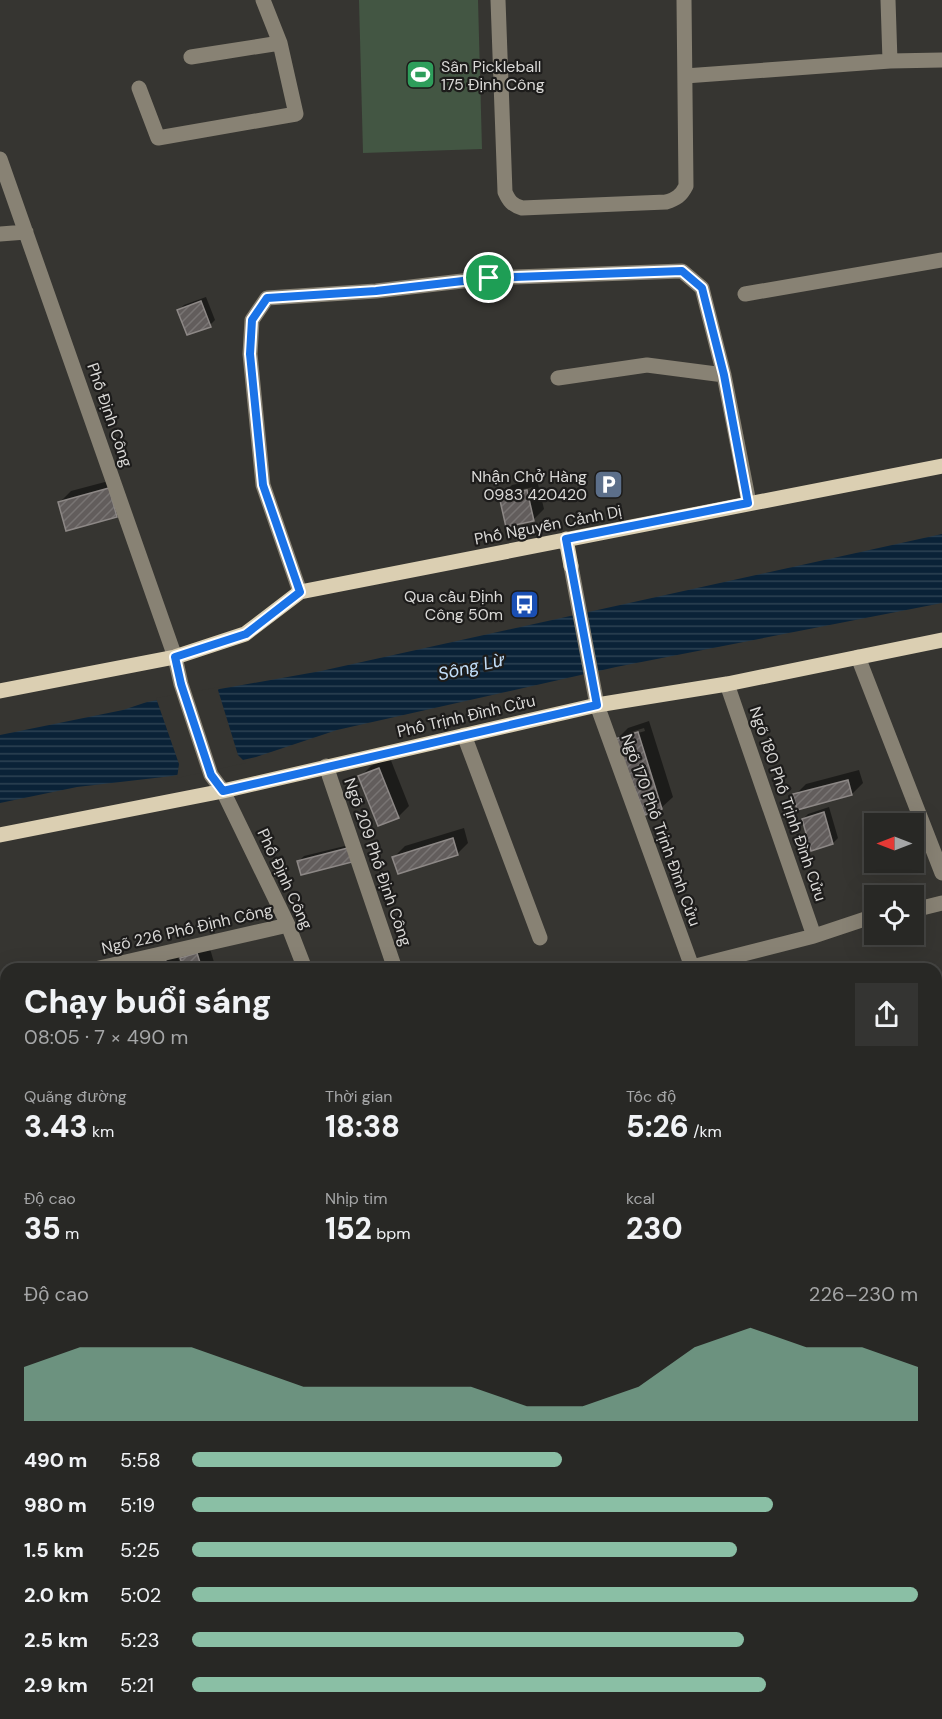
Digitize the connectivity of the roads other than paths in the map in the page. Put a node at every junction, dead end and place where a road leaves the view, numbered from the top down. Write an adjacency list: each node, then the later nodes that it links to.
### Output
1 (263, 0): 5 (street)
2 (498, 0): 9 (street)
3 (684, 0): 9 (street)
4 (888, 0): 8 (street)
5 (280, 43): 6 (street); 10 (street)
6 (191, 57)
7 (942, 60): 8 (street)
8 (890, 61): 9 (street)
9 (685, 76)
10 (139, 88)
11 (0, 159): 12 (street, Phố Định Công)
12 (26, 232): 13 (street); 24 (street, Phố Định Công)
13 (0, 234)
14 (942, 260): 15 (street)
15 (745, 294)
16 (724, 375): 17 (street); 19 (street); 22 (street)
17 (558, 378)
18 (942, 466): 19 (main road, Phố Nguyễn Cảnh Dị)
19 (748, 503): 20 (main road, Phố Nguyễn Cảnh Dị)
20 (566, 539): 21 (main road); 22 (main road, Phố Nguyễn Cảnh Dị)
21 (571, 566): 28 (street, Ngõ 170 Phố Trịnh Đình Cửu)
22 (300, 592): 24 (main road, Phố Nguyễn Cảnh Dị)
23 (942, 640): 25 (main road, Phố Trịnh Đình Cửu)
24 (175, 657): 27 (main road, Phố Nguyễn Cảnh Dị); 31 (street, Phố Định Công)
25 (858, 657): 26 (main road, Phố Trịnh Đình Cửu); 33 (street)
26 (728, 684): 28 (main road, Phố Trịnh Đình Cửu); 38 (street, Ngõ 180 Phố Trịnh Đình Cửu)
27 (0, 691)
28 (597, 705): 29 (main road, Phố Trịnh Đình Cửu); 43 (street, Ngõ 170 Phố Trịnh Đình Cửu)
29 (464, 735): 30 (main road, Phố Trịnh Đình Cửu); 39 (street)
30 (326, 766): 31 (main road, Phố Trịnh Đình Cửu); 42 (street, Ngõ 209 Phố Định Công)
31 (223, 791): 32 (main road, Phố Trịnh Đình Cửu); 37 (street, Phố Định Công)
32 (0, 835)
33 (942, 873)
34 (942, 903): 35 (street)
35 (924, 908)
36 (864, 919): 38 (street)
37 (288, 925): 40 (street, Ngõ 226 Phố Định Công); 41 (street, Phố Định Công)
38 (814, 936): 44 (street)
39 (540, 938)
40 (121, 963)
41 (303, 963)
42 (393, 963)
43 (686, 963)
44 (708, 963)

